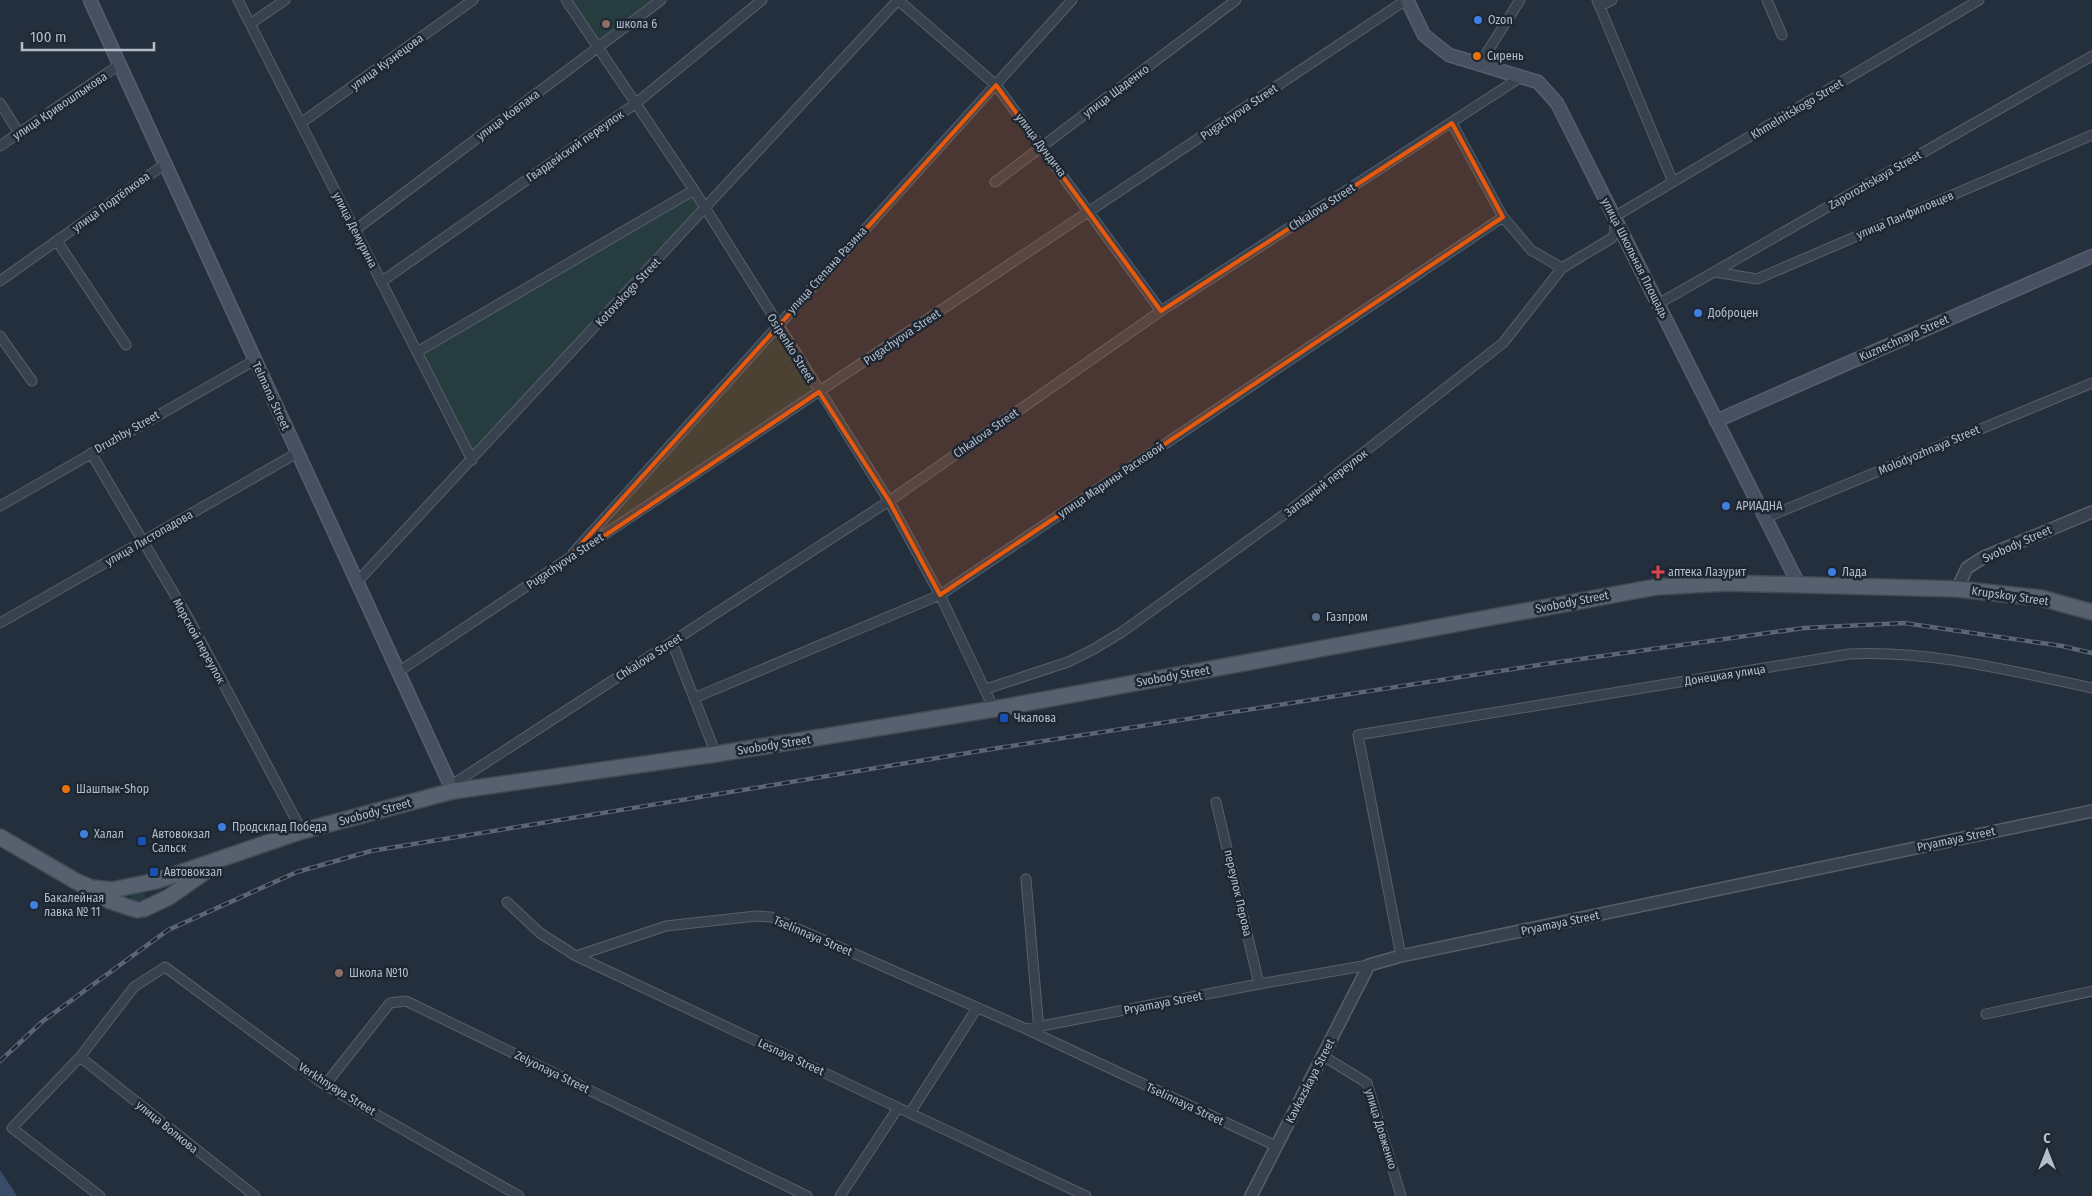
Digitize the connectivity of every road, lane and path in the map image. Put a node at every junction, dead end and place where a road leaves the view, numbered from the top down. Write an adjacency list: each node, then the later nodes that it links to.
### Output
1 (90, 0): 21 (main road, Telmana Street)
2 (238, 0): 17 (street, улица Демурина)
3 (285, 0): 17 (street)
4 (472, 0): 27 (street, улица Кузнецова)
5 (566, 0): 19 (street, Osipenko Street)
6 (661, 0): 19 (street, улица Ковпака)
7 (762, 0): 26 (street, Гвардейский переулок)
8 (898, 0): 24 (street, улица Дундича); 37 (street, Kotovskogo Street)
9 (1072, 0): 24 (street, улица Степана Разина)
10 (1236, 0): 32 (street, улица Щаденко)
11 (1406, 0): 22 (main road, улица Школьная Площадь); 38 (street, Pugachyova Street)
12 (1520, 0): 22 (street)
13 (1612, 0): 16 (street)
14 (1766, 0): 18 (street)
15 (1980, 0): 35 (street, Khmelnitskogo Street)
16 (1598, 3): 35 (street)
17 (250, 24): 27 (street, улица Демурина)
18 (1782, 35)
19 (598, 48): 26 (street, Osipenko Street); 41 (street, улица Ковпака)
20 (2092, 56): 45 (street, Zaporozhskaya Street)
21 (119, 65): 29 (street, улица Кривошлыкова); 33 (main road, Telmana Street)
22 (1479, 65): 23 (main road, улица Школьная Площадь)
23 (1521, 77): 28 (street, Chkalova Street); 40 (main road, улица Школьная Площадь)
24 (996, 84): 32 (street, улица Дундича); 50 (street, улица Степана Разина)
25 (0, 103): 29 (street)
26 (635, 104): 36 (street, Osipenko Street); 47 (street, Гвардейский переулок)
27 (301, 123): 41 (street, улица Демурина)
28 (1452, 123): 39 (street); 49 (street, Chkalova Street)
29 (19, 133): 31 (street, улица Кривошлыкова)
30 (2092, 135): 45 (street, улица Панфиловцев)
31 (0, 146)
32 (1041, 146): 34 (street, улица Щаденко); 38 (street, улица Дундича)
33 (165, 164): 42 (street, улица Подтёлкова); 54 (main road, Telmana Street)
34 (996, 182)
35 (1673, 182): 40 (street, Khmelnitskogo Street)
36 (694, 190): 37 (street, Osipenko Street); 53 (street)
37 (704, 209): 50 (street, Osipenko Street); 61 (street, Kotovskogo Street)
38 (1090, 211): 49 (street, улица Дундича); 57 (street, Pugachyova Street)
39 (1503, 217): 44 (street); 71 (street, улица Марины Расковой)
40 (1614, 217): 44 (street, Западный переулок); 48 (main road, улица Школьная Площадь)
41 (355, 230): 47 (street, улица Демурина)
42 (57, 241): 46 (street, улица Подтёлкова); 52 (street)
43 (2092, 256): 58 (main road, Kuznechnaya Street)
44 (1562, 268): 77 (street, Западный переулок)
45 (1715, 272): 48 (street, Zaporozhskaya Street)
46 (0, 281)
47 (381, 282): 53 (street, улица Демурина)
48 (1658, 304): 58 (main road, улица Школьная Площадь)
49 (1161, 311): 62 (street, Chkalova Street)
50 (777, 325): 57 (street, Osipenko Street); 67 (street, улица Степана Разина)
51 (0, 336): 55 (street)
52 (126, 345)
53 (417, 352): 61 (street, улица Демурина)
54 (255, 360): 59 (street, Druzhby Street); 60 (main road, Telmana Street)
55 (32, 381)
56 (2092, 383): 65 (street, Molodyozhnaya Street)
57 (819, 392): 62 (street, Osipenko Street); 67 (street, Pugachyova Street)
58 (1716, 421): 65 (main road, улица Школьная Площадь)
59 (91, 453): 63 (street, Druzhby Street); 66 (street, Морской переулок)
60 (297, 453): 66 (street, улица Листопадова); 68 (main road, Telmana Street)
61 (472, 460): 68 (street, Kotovskogo Street)
62 (889, 502): 71 (street, Osipenko Street); 74 (street, Chkalova Street)
63 (0, 506)
64 (2092, 512): 70 (street, Svobody Street)
65 (1765, 518): 69 (main road, улица Школьная Площадь)
66 (142, 542): 73 (street, улица Листопадова); 84 (street, Морской переулок)
67 (564, 563): 75 (street, Pugachyova Street)
68 (356, 582): 75 (main road, Telmana Street)
69 (1798, 584): 70 (main road, Svobody Street); 79 (main road, Svobody Street)
70 (1956, 589): 72 (main road, Krupskoy Street)
71 (940, 595): 77 (street, Osipenko Street); 78 (street, улица Марины Расковой)
72 (2092, 612)
73 (0, 623)
74 (672, 642): 78 (street); 81 (street, Chkalova Street)
75 (398, 672): 81 (main road, Telmana Street)
76 (2092, 688): 93 (street, Донецкая улица)
77 (986, 689): 79 (street, Osipenko Street)
78 (694, 698): 80 (street)
79 (994, 709): 80 (main road, Svobody Street)
80 (716, 754): 81 (main road, Svobody Street)
81 (451, 789): 84 (main road, Svobody Street)
82 (1216, 802): 95 (street, переулок Перова)
83 (2092, 811): 93 (street, Pryamaya Street)
84 (302, 831): 86 (main road, Svobody Street)
85 (0, 837): 88 (main road)
86 (240, 853): 89 (main road); 91 (main road)
87 (1026, 879): 100 (street)
88 (75, 881): 89 (main road); 91 (main road)
89 (135, 886): 91 (main road)
90 (507, 902): 92 (street, Lesnaya Street)
91 (141, 909)
92 (576, 956): 97 (street, Tselinnaya Street); 104 (street, Lesnaya Street)
93 (1401, 956): 94 (street, Pryamaya Street)
94 (1369, 965): 95 (street, Pryamaya Street); 101 (street, Kavkazskaya Street)
95 (1259, 984): 100 (street, Pryamaya Street)
96 (2092, 991): 98 (street)
97 (977, 1008): 99 (street, Tselinnaya Street); 105 (street)
98 (1986, 1014)
99 (1026, 1029): 100 (street, Pryamaya Street)
100 (1039, 1031): 106 (street, Tselinnaya Street)
101 (1323, 1056): 106 (street, Kavkazskaya Street); 114 (street, улица Довженко)
102 (80, 1057): 103 (street, Verkhnyaya Street); 108 (street); 109 (street, улица Волкова)
103 (325, 1084): 110 (street, Verkhnyaya Street); 111 (street, Zelyonaya Street)
104 (898, 1108): 105 (street, Lesnaya Street); 107 (street)
105 (910, 1113): 112 (street, Lesnaya Street)
106 (1276, 1146): 113 (street, Kavkazskaya Street)
107 (844, 1195)
108 (100, 1196)
109 (255, 1196)
110 (520, 1196)
111 (807, 1196)
112 (1086, 1196)
113 (1251, 1196)
114 (1401, 1196)

